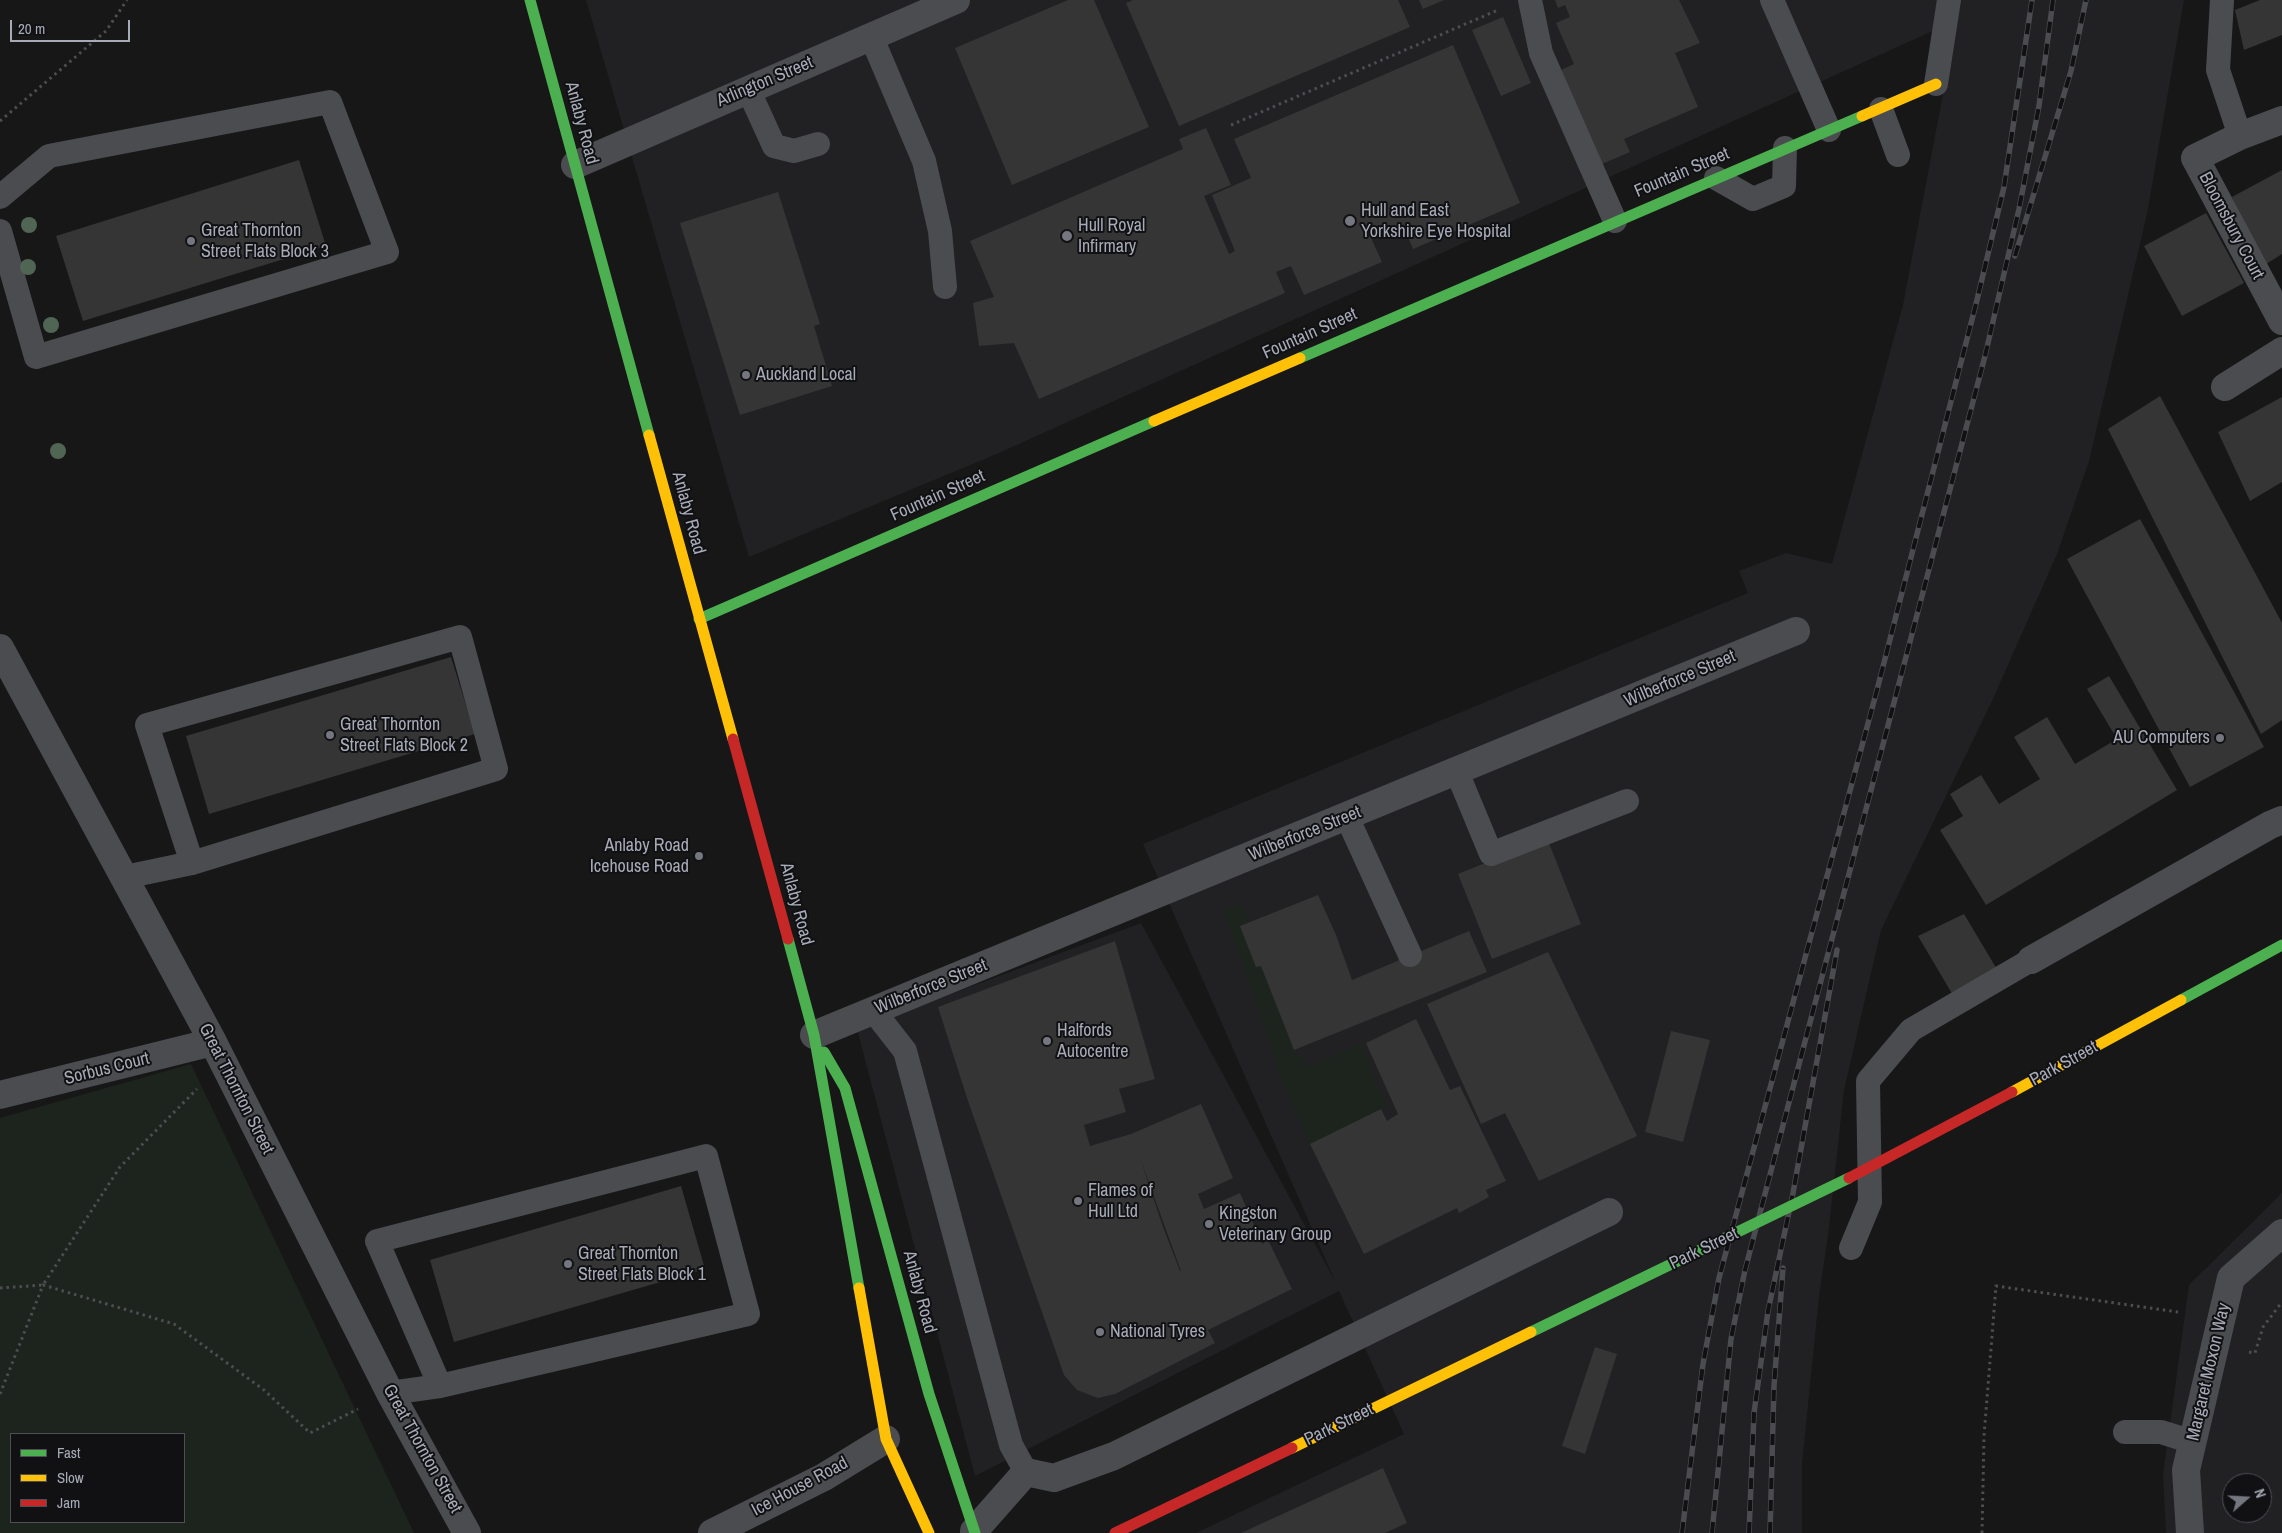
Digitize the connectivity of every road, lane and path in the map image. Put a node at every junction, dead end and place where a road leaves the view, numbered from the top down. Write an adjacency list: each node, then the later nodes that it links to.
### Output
1 (127, 0): 14 (path)
2 (530, 0): 21 (street, Anlaby Road)
3 (956, 0): 9 (street, Arlington Street)
4 (1530, 0): 24 (lane)
5 (1772, 0): 16 (lane)
6 (1949, 0): 10 (lane)
7 (2222, 0): 17 (lane)
8 (1506, 7): 15 (path)
9 (871, 36): 11 (street, Arlington Street); 26 (lane)
10 (1936, 84): 12 (street, Fountain Street)
11 (748, 89): 18 (lane); 21 (street, Arlington Street)
12 (1881, 109): 16 (street, Fountain Street); 20 (lane)
13 (2282, 120): 17 (street)
14 (0, 121)
15 (1231, 125)
16 (1829, 130): 19 (street, Fountain Street)
17 (2240, 136): 27 (street, Bloomsbury Court)
18 (818, 144)
19 (1785, 148): 22 (street, Fountain Street); 22 (lane)
20 (1898, 155)
21 (575, 165): 30 (street, Anlaby Road)
22 (1716, 178): 24 (street, Fountain Street)
23 (0, 197): 25 (lane)
24 (1615, 220): 30 (street, Fountain Street)
25 (0, 231)
26 (945, 287)
27 (2282, 321)
28 (2282, 351): 29 (street)
29 (2225, 387)
30 (699, 619): 43 (street, Anlaby Road)
31 (1796, 631): 33 (street, Wilberforce Street)
32 (0, 648): 38 (street, Great Thornton Street)
33 (1457, 772): 34 (lane); 35 (street, Wilberforce Street)
34 (1628, 801)
35 (1347, 817): 40 (lane); 42 (street, Wilberforce Street)
36 (2282, 820): 41 (street)
37 (192, 863): 37 (lane); 38 (lane)
38 (125, 877): 44 (street, Great Thornton Street)
39 (2282, 945): 65 (street, Park Street, bridge)
40 (1410, 955)
41 (2031, 960): 48 (lane)
42 (873, 1010): 43 (street, Wilberforce Street); 60 (lane)
43 (814, 1035): 58 (street, Anlaby Road); 61 (street, Anlaby Road)
44 (218, 1053): 45 (street, Sorbus Court); 49 (path); 55 (street, Great Thornton Street)
45 (0, 1095)
46 (1609, 1212): 60 (street)
47 (2282, 1233): 59 (street, Margaret Moxon Way)
48 (1851, 1248)
49 (43, 1286): 50 (path); 55 (path); 56 (path)
50 (0, 1288)
51 (2282, 1302): 53 (path)
52 (2178, 1312): 66 (path)
53 (2246, 1352)
54 (440, 1386): 54 (lane); 55 (lane)
55 (390, 1393): 62 (street, Great Thornton Street)
56 (0, 1394)
57 (2125, 1432): 59 (lane)
58 (886, 1439): 63 (street, Ice House Road); 64 (street, Anlaby Road)
59 (2193, 1442): 67 (street, Margaret Moxon Way)
60 (1026, 1472): 61 (street)
61 (975, 1532)
62 (468, 1533)
63 (712, 1533)
64 (929, 1533)
65 (1116, 1533)
66 (1982, 1533)
67 (2190, 1533)

